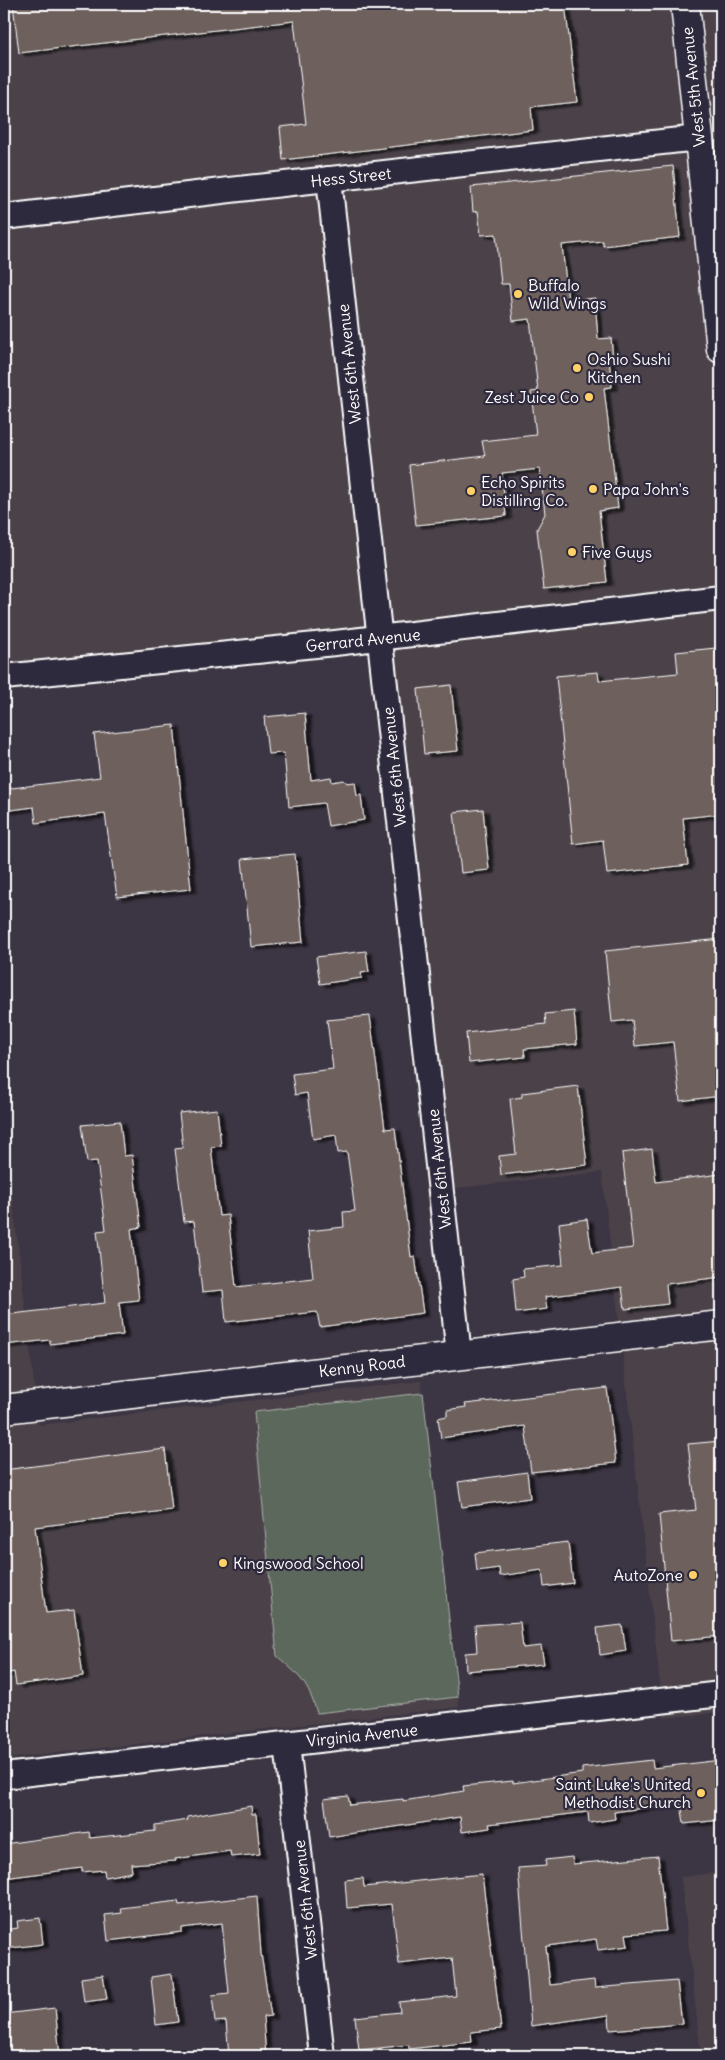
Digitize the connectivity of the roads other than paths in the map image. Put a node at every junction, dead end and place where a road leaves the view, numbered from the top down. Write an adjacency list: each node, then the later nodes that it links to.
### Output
1 (685, 4): 2 (street, West 5th Avenue)
2 (698, 138): 3 (street, West 5th Avenue); 4 (street, Hess Street)
3 (712, 178): 6 (street, West 5th Avenue)
4 (329, 179): 5 (street, Hess Street); 8 (street, West 6th Avenue)
5 (4, 217)
6 (721, 349)
7 (721, 598): 8 (street, Gerrard Avenue)
8 (380, 638): 9 (street, Gerrard Avenue); 11 (street, West 6th Avenue)
9 (4, 677)
10 (721, 1325): 11 (street, Kenny Road)
11 (459, 1354): 12 (street, Kenny Road)
12 (4, 1409)
13 (721, 1694): 14 (street, Virginia Avenue)
14 (287, 1744): 15 (street, Virginia Avenue); 16 (street, West 6th Avenue)
15 (4, 1776)
16 (322, 2056)

